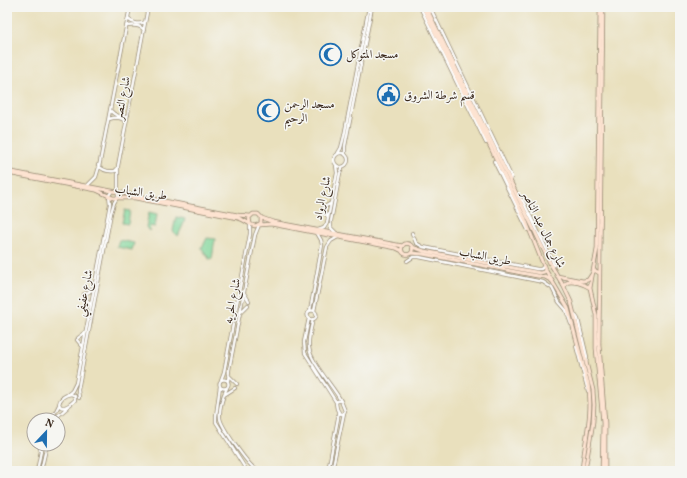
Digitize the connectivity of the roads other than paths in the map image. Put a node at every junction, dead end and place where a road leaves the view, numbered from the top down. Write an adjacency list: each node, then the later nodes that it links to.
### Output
1 (130, 7): 11 (street, شارع النصر)
2 (148, 7): 12 (street, شارع النصر)
3 (369, 7): 10 (street)
4 (372, 7): 10 (street)
5 (422, 7): 14 (main road, شارع جمال عبد الناصر)
6 (426, 7): 17 (main road, شارع جمال عبد الناصر)
7 (430, 7): 17 (street)
8 (600, 7): 68 (main road)
9 (603, 7): 69 (main road)
10 (368, 17): 16 (street)
11 (128, 18): 12 (street); 13 (street, شارع النصر)
12 (145, 22): 15 (street, شارع النصر)
13 (126, 26): 15 (street); 18 (street, شارع النصر)
14 (431, 27): 20 (main road, شارع جمال عبد الناصر); 24 (street)
15 (144, 30): 19 (street, شارع النصر)
16 (354, 91): 25 (street); 26 (street)
17 (473, 100): 20 (main road, شارع جمال عبد الناصر); 32 (street)
18 (110, 111): 19 (street); 21 (street, شارع النصر)
19 (128, 115): 23 (street, شارع النصر)
20 (476, 115): 22 (main road, شارع جمال عبد الناصر)
21 (109, 119): 23 (street); 28 (street, شارع النصر)
22 (479, 119): 24 (main road, شارع جمال عبد الناصر); 32 (main road, شارع جمال عبد الناصر)
23 (127, 123): 30 (street, شارع النصر)
24 (487, 142): 61 (main road, شارع جمال عبد الناصر)
25 (338, 153): 26 (street); 27 (street)
26 (345, 154): 29 (street)
27 (336, 165): 29 (street); 39 (street, شارع الرواد)
28 (98, 166): 30 (street); 33 (street, شارع النصر)
29 (343, 167): 43 (street, شارع الرواد)
30 (118, 168): 35 (street, شارع النصر)
31 (7, 172): 33 (main road, طريق الشباب); 36 (main road, طريق الشباب)
32 (510, 181): 37 (main road, شارع جمال عبد الناصر)
33 (87, 186): 34 (main road, طريق الشباب)
34 (112, 191): 35 (main road, طريق الشباب); 36 (street, شارع عفيفي)
35 (118, 192): 38 (street, شارع عفيفي); 41 (main road, طريق الشباب)
36 (110, 197): 38 (main road, طريق الشباب); 40 (street, شارع عفيفي)
37 (518, 197): 58 (main road, شارع جمال عبد الناصر); 66 (street)
38 (116, 199): 40 (street, شارع عفيفي); 44 (main road, طريق الشباب)
39 (331, 202): 43 (street, شارع الرواد); 43 (street)
40 (112, 204): 51 (street, شارع عفيفي)
41 (250, 216): 42 (main road); 44 (main road)
42 (262, 218): 45 (main road); 46 (main road)
43 (329, 220): 46 (street, شارع الرواد); 50 (street, شارع الرواد)
44 (250, 223): 45 (main road); 48 (street, شارع الحريه)
45 (259, 225): 46 (main road); 49 (street, شارع الحريه)
46 (317, 232): 50 (main road); 54 (street)
47 (412, 233): 57 (street)
48 (250, 234): 49 (street); 73 (street, شارع الحريه)
49 (254, 235): 74 (street, شارع الحريه)
50 (337, 236): 52 (main road); 55 (street); 56 (main road)
51 (104, 246): 72 (street, شارع عفيفي); 105 (street, شارع عفيفي)
52 (403, 246): 53 (main road); 56 (main road)
53 (412, 247): 59 (main road); 60 (main road, طريق الشباب)
54 (322, 249): 55 (street); 64 (street)
55 (326, 250): 65 (street)
56 (402, 251): 59 (main road)
57 (442, 251): 60 (main road); 63 (street)
58 (544, 252): 61 (main road); 66 (main road, شارع جمال عبد الناصر)
59 (411, 253): 71 (main road, طريق الشباب)
60 (438, 254): 67 (main road, طريق الشباب)
61 (541, 257): 63 (main road, شارع جمال عبد الناصر)
62 (407, 260): 92 (street)
63 (544, 265): 67 (main road, شارع جمال عبد الناصر)
64 (318, 266): 65 (street); 85 (street)
65 (323, 267): 86 (street)
66 (552, 268): 70 (main road, شارع جمال عبد الناصر)
67 (545, 269): 71 (main road, شارع جمال عبد الناصر)
68 (592, 274): 69 (main road); 70 (main road); 76 (main road)
69 (600, 275): 78 (main road)
70 (558, 276): 75 (main road, شارع جمال عبد الناصر)
71 (554, 282): 83 (main road, شارع جمال عبد الناصر)
72 (94, 286): 84 (street, شارع عفيفي); 84 (street)
73 (240, 286): 74 (street); 88 (street, شارع الحريه)
74 (244, 287): 77 (street, شارع الحريه)
75 (564, 287): 76 (main road); 81 (main road, شارع جمال عبد الناصر)
76 (590, 288): 79 (main road)
77 (244, 292): 80 (street); 87 (street, شارع الحريه)
78 (599, 298): 79 (main road); 124 (main road)
79 (592, 300): 124 (main road)
80 (249, 302)
81 (571, 302): 83 (main road); 117 (main road, شارع جمال عبد الناصر)
82 (248, 305): 87 (street)
83 (566, 305): 92 (main road, شارع جمال عبد الناصر)
84 (90, 306): 91 (street, شارع عفيفي)
85 (310, 311): 86 (street); 89 (street)
86 (314, 311): 90 (street)
87 (239, 315): 88 (street); 95 (street, شارع الحريه)
88 (235, 316): 94 (street, شارع الحريه)
89 (309, 318): 90 (street); 107 (street)
90 (313, 319): 103 (street)
91 (86, 331): 93 (street, شارع عفيفي); 93 (street)
92 (577, 343): 121 (main road, شارع جمال عبد الناصر)
93 (83, 348): 104 (street, شارع عفيفي)
94 (224, 369): 95 (street); 97 (street, شارع الحريه)
95 (229, 370): 96 (street, شارع الحريه)
96 (228, 374): 98 (street, شارع الحريه); 99 (street)
97 (221, 380): 98 (street); 100 (street)
98 (228, 381): 101 (street)
99 (237, 384)
100 (220, 386): 101 (street); 109 (street)
101 (227, 388): 106 (street)
102 (235, 388): 106 (street)
103 (336, 393): 107 (street); 111 (street)
104 (67, 395): 105 (street); 113 (street, شارع عفيفي)
105 (76, 395): 108 (street); 114 (street)
106 (224, 395): 110 (street)
107 (332, 395): 112 (street)
108 (79, 398)
109 (218, 399): 110 (street); 134 (street)
110 (223, 400): 131 (street)
111 (341, 401): 112 (street); 120 (street)
112 (336, 402): 116 (street)
113 (59, 404): 114 (street); 115 (street)
114 (69, 406): 119 (street)
115 (56, 411): 118 (street)
116 (338, 411): 120 (street); 122 (street)
117 (594, 411): 121 (main road); 125 (main road, شارع جمال عبد الناصر)
118 (61, 412)
119 (62, 412)
120 (344, 413): 123 (street)
121 (589, 415): 128 (main road, شارع جمال عبد الناصر)
122 (338, 421): 123 (street); 137 (street)
123 (342, 422): 138 (street)
124 (604, 423): 141 (main road)
125 (589, 449): 128 (main road); 129 (main road, شارع جمال عبد الناصر)
126 (41, 452): 132 (street)
127 (45, 452): 133 (street)
128 (583, 452): 130 (main road, شارع جمال عبد الناصر)
129 (587, 457): 130 (main road); 140 (main road, شارع جمال عبد الناصر)
130 (582, 464): 139 (main road, شارع جمال عبد الناصر)
131 (255, 469): 135 (street); 136 (street)
132 (37, 471)
133 (41, 471)
134 (247, 471)
135 (251, 471)
136 (258, 471)
137 (328, 471)
138 (332, 471)
139 (581, 471)
140 (585, 471)
141 (604, 471)

